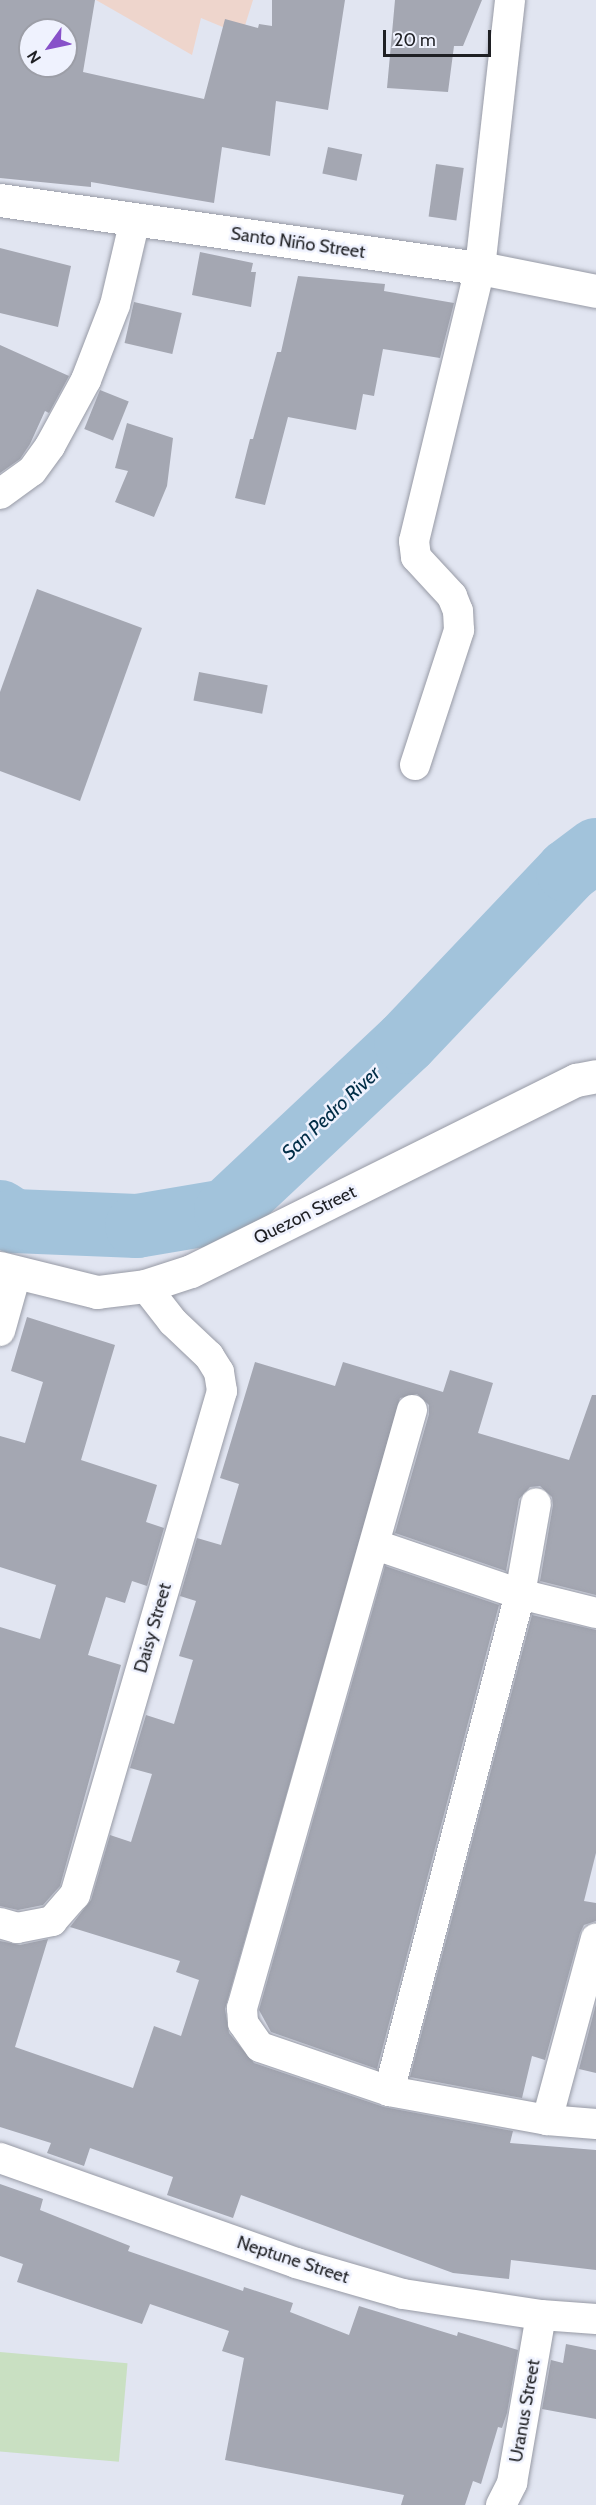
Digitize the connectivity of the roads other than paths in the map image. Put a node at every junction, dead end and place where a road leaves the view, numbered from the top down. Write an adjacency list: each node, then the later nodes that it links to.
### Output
1 (510, 0): 4 (street)
2 (0, 200): 3 (street, Santo Niño Street)
3 (135, 220): 4 (street, Santo Niño Street); 6 (street)
4 (480, 268): 5 (street, Santo Niño Street); 7 (street)
5 (596, 291)
6 (0, 494)
7 (416, 765)
8 (596, 1076): 10 (street, Quezon Street)
9 (8, 1271): 10 (street, Quezon Street); 11 (street)
10 (145, 1286): 17 (street, Daisy Street)
11 (0, 1331)
12 (412, 1410): 14 (street)
13 (536, 1503): 15 (street)
14 (376, 1545): 15 (street); 19 (street)
15 (520, 1594): 16 (street); 19 (street)
16 (596, 1613)
17 (0, 1923)
18 (596, 1938): 20 (street)
19 (389, 2091): 20 (street)
20 (547, 2120): 21 (street)
21 (596, 2124)
22 (0, 2158): 23 (street, Neptune Street)
23 (541, 2315): 24 (street, Neptune Street); 25 (street, Uranus Street)
24 (596, 2319)
25 (501, 2505)

